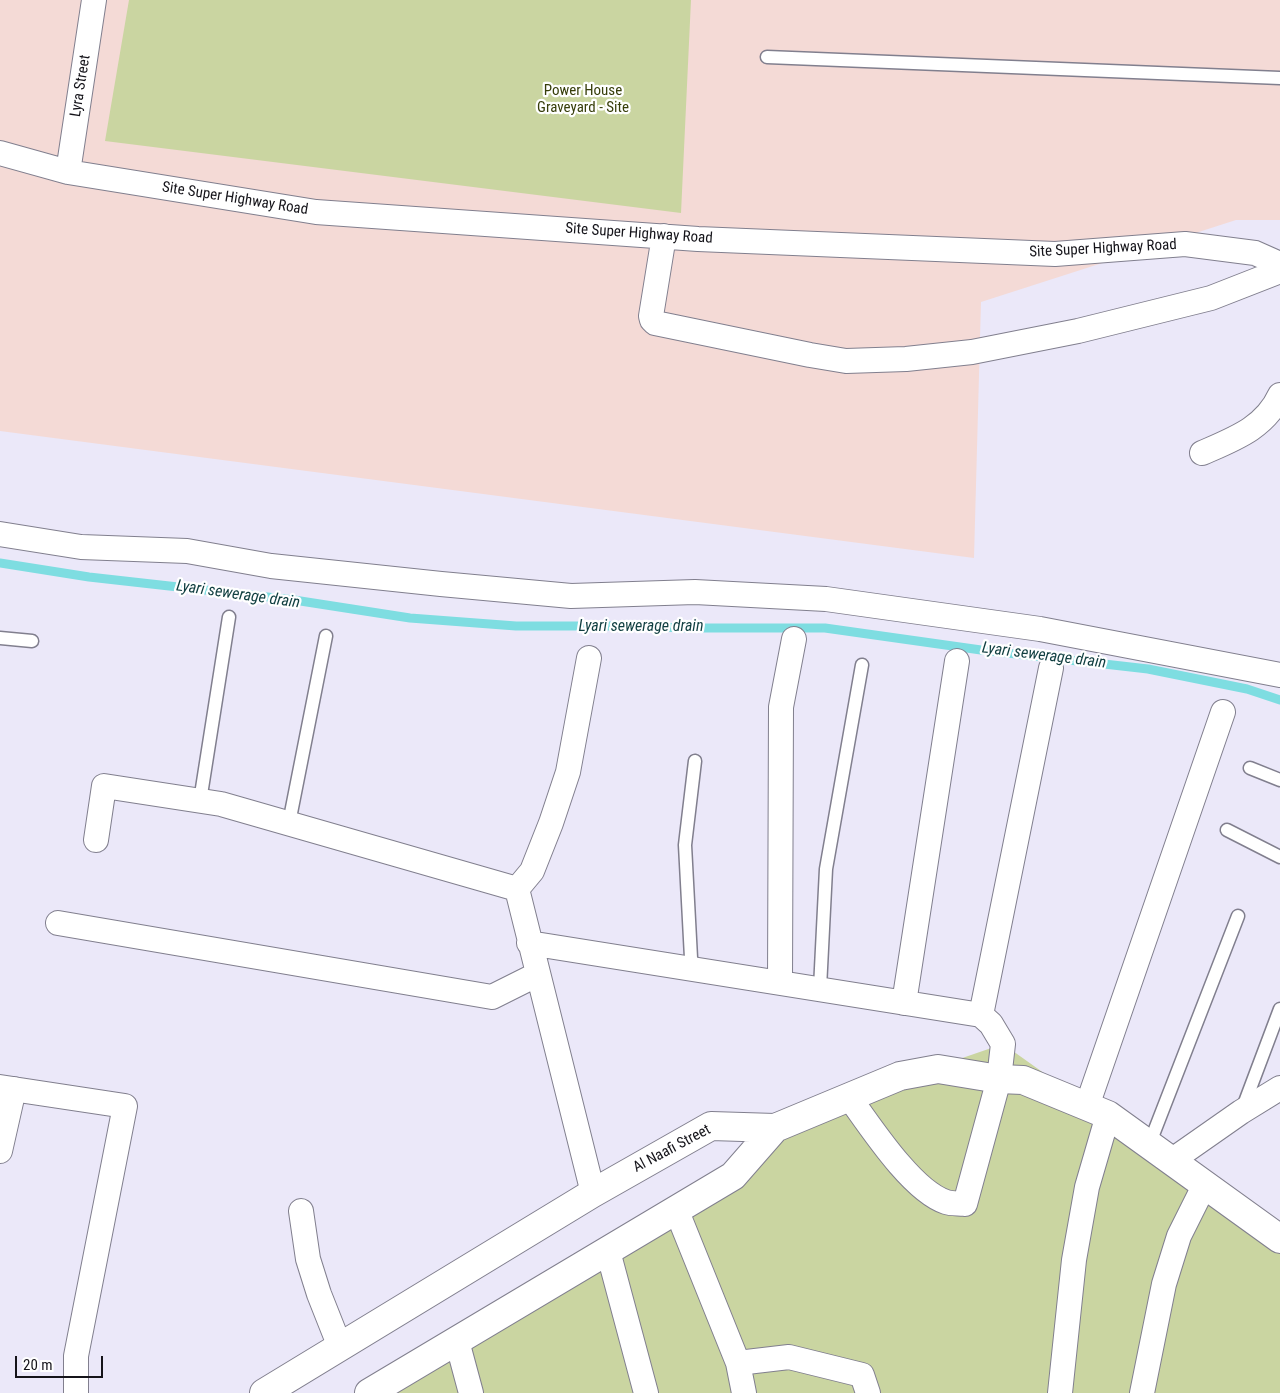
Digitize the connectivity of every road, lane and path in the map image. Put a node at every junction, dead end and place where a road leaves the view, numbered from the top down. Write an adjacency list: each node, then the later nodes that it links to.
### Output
1 (94, 0): 5 (street, Lyra Street)
2 (767, 56): 3 (lane)
3 (1280, 78)
4 (0, 153): 5 (street, Site Super Highway Road)
5 (68, 172): 6 (street, Site Super Highway Road)
6 (664, 236): 7 (street, Site Super Highway Road); 8 (street)
7 (1280, 264)
8 (1280, 270)
9 (1280, 395): 10 (street)
10 (1202, 453)
11 (0, 534): 21 (street)
12 (229, 617): 26 (lane)
13 (326, 636): 27 (lane)
14 (0, 638): 16 (lane)
15 (794, 640): 37 (street)
16 (32, 641)
17 (589, 658): 31 (street)
18 (957, 661): 39 (street)
19 (862, 665): 38 (lane)
20 (1051, 668): 41 (street)
21 (1280, 675)
22 (1224, 712): 46 (street)
23 (696, 762): 35 (lane)
24 (1250, 768): 25 (lane)
25 (1280, 780)
26 (200, 801): 27 (street); 29 (street)
27 (289, 823): 31 (street)
28 (1227, 830): 30 (lane)
29 (96, 840)
30 (1280, 857)
31 (517, 888): 34 (street)
32 (1238, 916): 49 (lane)
33 (58, 923): 36 (street)
34 (529, 943): 35 (street); 36 (street)
35 (694, 968): 37 (street)
36 (538, 974): 53 (street)
37 (780, 982): 38 (street)
38 (820, 988): 39 (street)
39 (904, 1002): 41 (street)
40 (1280, 1009): 47 (lane)
41 (981, 1015): 42 (street)
42 (999, 1079): 45 (street); 45 (street); 46 (street)
43 (7, 1088): 50 (street); 61 (street)
44 (1280, 1088): 47 (street)
45 (849, 1097): 48 (street)
46 (1097, 1111): 49 (street); 68 (street)
47 (1242, 1112): 51 (street)
48 (775, 1128): 53 (street, Al Naafi Street); 54 (street)
49 (1149, 1145): 51 (street)
50 (0, 1151)
51 (1171, 1161): 52 (street)
52 (1204, 1184): 56 (street); 69 (street)
53 (593, 1193): 59 (street, Al Naafi Street)
54 (676, 1209): 57 (street); 60 (street)
55 (301, 1212): 59 (street)
56 (1280, 1238)
57 (608, 1251): 58 (street); 65 (street)
58 (457, 1341): 63 (street); 64 (street)
59 (340, 1347): 62 (street, Al Naafi Street)
60 (738, 1363): 66 (street); 67 (street)
61 (76, 1393)
62 (264, 1393)
63 (369, 1393)
64 (471, 1393)
65 (646, 1393)
66 (744, 1393)
67 (868, 1393)
68 (1060, 1393)
69 (1142, 1393)

